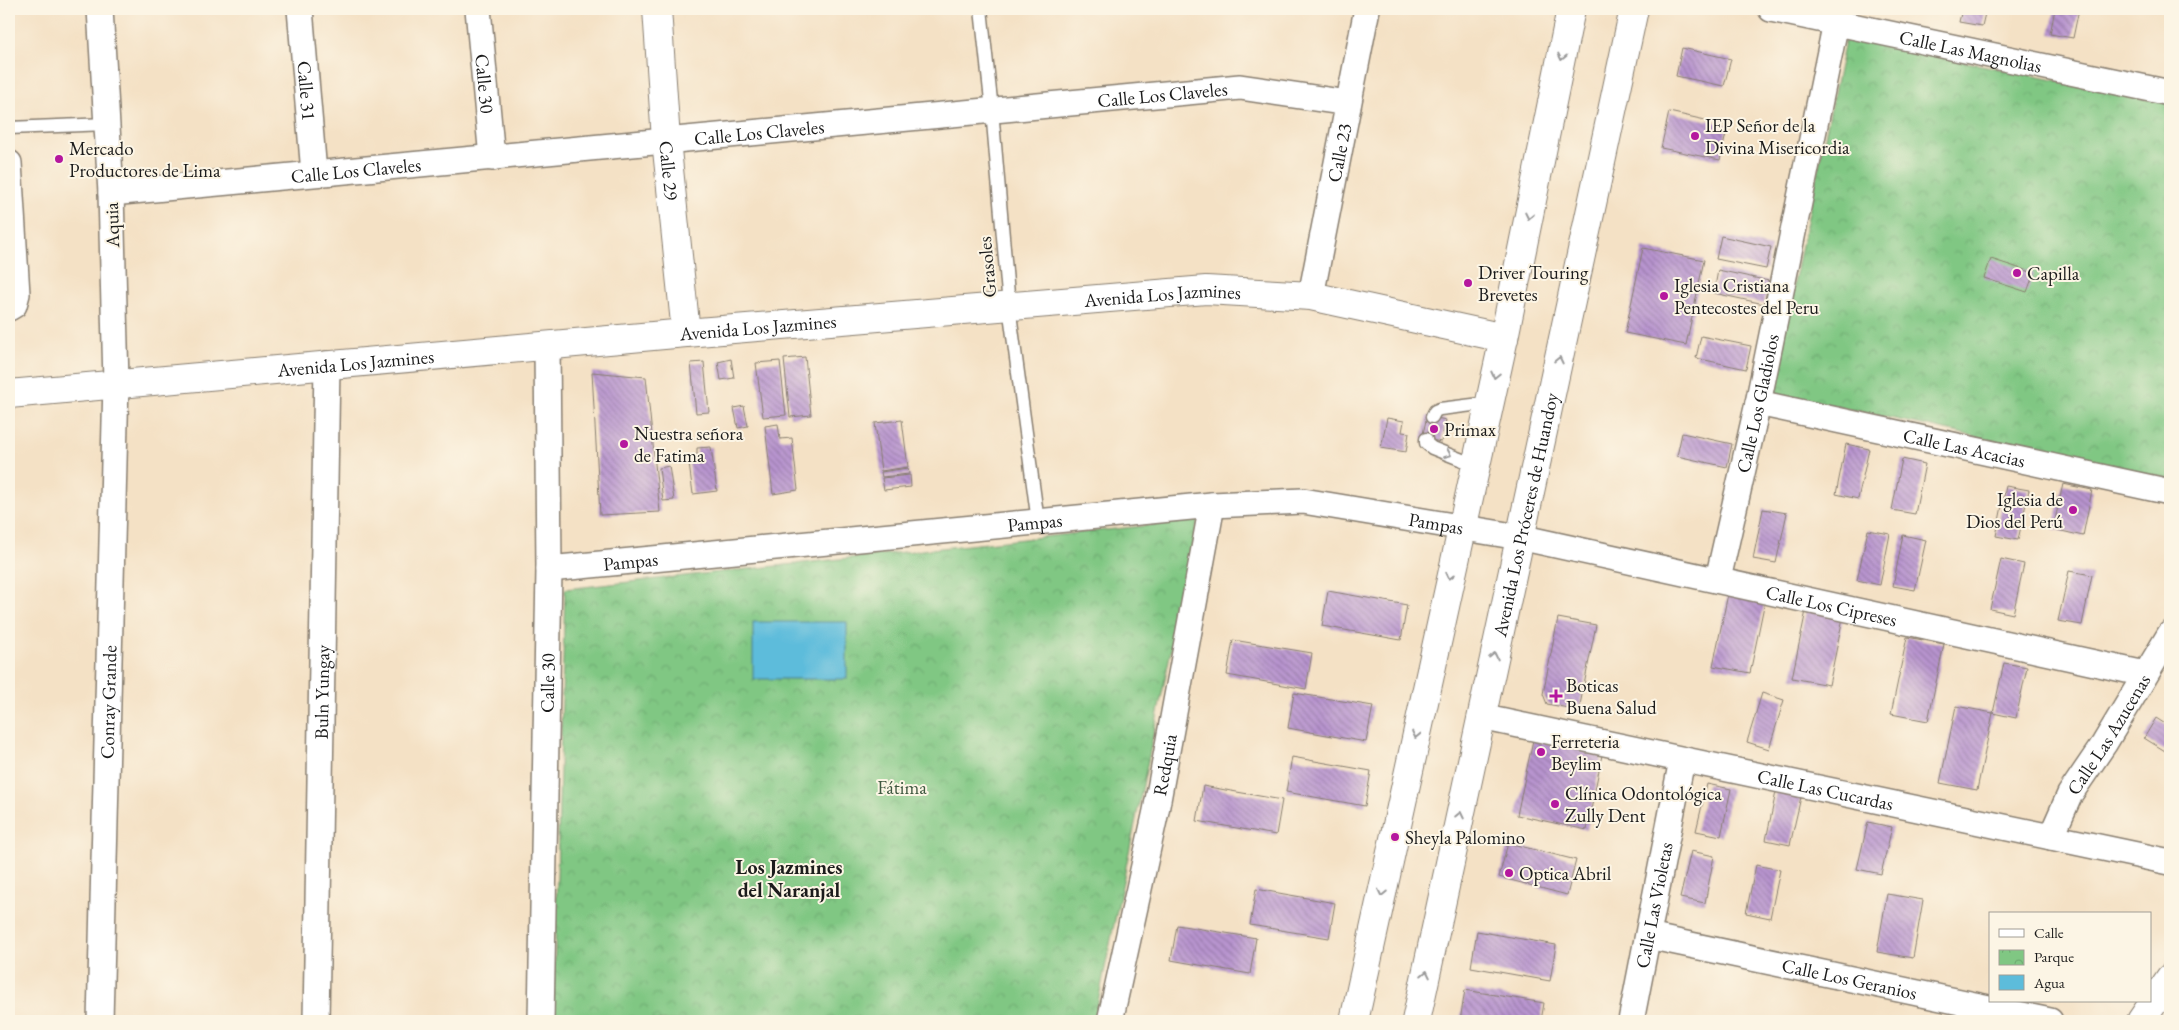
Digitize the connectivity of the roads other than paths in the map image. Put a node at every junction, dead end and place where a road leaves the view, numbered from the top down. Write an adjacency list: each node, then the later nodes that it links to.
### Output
1 (100, 9): 14 (street, Aquia)
2 (300, 9): 19 (street, Calle 31)
3 (478, 9): 17 (street, Calle 30)
4 (657, 9): 16 (main road, Calle 29)
5 (981, 9): 13 (lane, Grasoles)
6 (1367, 9): 12 (street, Calle 23)
7 (1571, 9): 25 (main road, one-way to 25)
8 (1634, 9): 39 (main road, Avenida Los Próceres de Huandoy, one-way to 8)
9 (1771, 9): 10 (street, Calle Las Magnolias)
10 (1836, 22): 11 (street, Calle Las Magnolias); 31 (street, Calle Los Gladiolos)
11 (2170, 93)
12 (1348, 103): 13 (street, Calle Los Claveles); 21 (street, Calle 23)
13 (992, 110): 16 (street, Calle Los Claveles); 22 (lane, Grasoles)
14 (107, 124): 15 (lane); 20 (street, Aquia)
15 (9, 128)
16 (666, 140): 17 (street, Calle Los Claveles); 24 (main road, Calle 29)
17 (492, 158): 19 (street, Calle Los Claveles)
18 (9, 163): 23 (street)
19 (314, 173): 20 (street, Calle Los Claveles)
20 (111, 193): 28 (street, Aquia)
21 (1311, 296): 22 (main road, Avenida Los Jazmines); 25 (main road, Avenida Los Jazmines)
22 (1009, 306): 24 (main road, Avenida Los Jazmines); 37 (lane, Grasoles)
23 (9, 308)
24 (686, 333): 26 (main road, Avenida Los Jazmines)
25 (1504, 338): 30 (main road, one-way to 30)
26 (547, 346): 27 (main road, Avenida Los Jazmines); 40 (street, Calle 30)
27 (327, 364): 28 (main road, Avenida Los Jazmines); 51 (street, Buln Yungay)
28 (116, 382): 29 (main road, Avenida Los Jazmines); 50 (street, Conray Grande)
29 (9, 394)
30 (1489, 403): 32 (lane); 34 (main road)
31 (1758, 403): 35 (street, Calle Las Acacias); 41 (street, Calle Los Gladiolos)
32 (1432, 417)
33 (1426, 439): 34 (lane, one-way to 34)
34 (1475, 465): 38 (main road)
35 (2170, 492)
36 (1212, 505): 37 (street, Pampas); 38 (street, Pampas); 53 (street, Redquia)
37 (1038, 522): 40 (street, Pampas)
38 (1461, 528): 39 (street, Pampas); 54 (main road, one-way to 54)
39 (1519, 537): 41 (street, Calle Los Cipreses); 44 (main road, Avenida Los Próceres de Huandoy, one-way to 39)
40 (549, 569): 52 (street, Calle 30)
41 (1718, 579): 43 (street, Calle Los Cipreses)
42 (2170, 634): 43 (street, Calle Las Azucenas)
43 (2145, 674): 46 (street, Calle Las Azucenas)
44 (1480, 718): 45 (street, Calle Las Cucardas); 55 (main road, Avenida Los Próceres de Huandoy, one-way to 44)
45 (1682, 760): 46 (street, Calle Las Cucardas); 48 (street, Calle Las Violetas)
46 (2051, 837): 47 (street, Calle Las Cucardas)
47 (2170, 862)
48 (1648, 936): 56 (street, Calle Las Violetas); 57 (street, Calle Los Geranios)
49 (2170, 978): 58 (main road)
50 (100, 1021)
51 (316, 1021)
52 (541, 1021)
53 (1110, 1021)
54 (1354, 1021)
55 (1416, 1021)
56 (1631, 1021)
57 (2050, 1021)
58 (2141, 1021)

